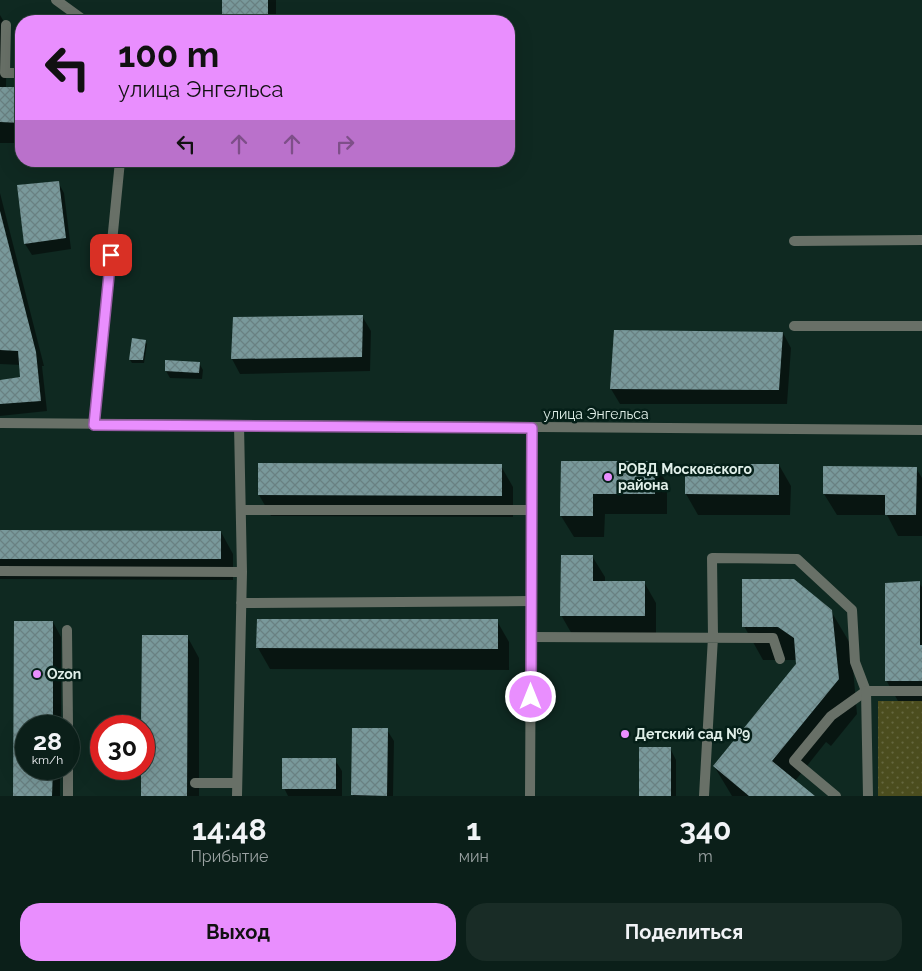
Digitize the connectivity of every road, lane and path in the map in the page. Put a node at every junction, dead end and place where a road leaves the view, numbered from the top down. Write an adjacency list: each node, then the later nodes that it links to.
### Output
1 (56, 0): 2 (street)
2 (77, 15)
3 (6, 25): 4 (street)
4 (15, 73)
5 (119, 167): 11 (street)
6 (922, 240): 7 (street)
7 (794, 241)
8 (794, 326): 9 (street)
9 (922, 326)
10 (0, 423): 11 (street, улица Энгельса)
11 (94, 425): 12 (street, улица Энгельса)
12 (239, 425): 13 (street, улица Энгельса); 15 (street)
13 (532, 428): 14 (street, улица Энгельса); 16 (street)
14 (922, 430)
15 (241, 510): 16 (street); 18 (street)
16 (532, 510): 19 (street)
17 (0, 571): 18 (street)
18 (242, 572): 20 (street)
19 (531, 601): 20 (street); 22 (street)
20 (241, 603): 30 (street)
21 (67, 630): 27 (street)
22 (531, 637): 23 (street); 33 (street)
23 (713, 637): 24 (street); 25 (street); 34 (street)
24 (780, 659)
25 (866, 691): 26 (street); 35 (street); 36 (street)
26 (922, 691)
27 (68, 715)
28 (68, 780): 31 (street)
29 (195, 783): 30 (street)
30 (237, 783): 32 (street)
31 (68, 796)
32 (237, 796)
33 (530, 796)
34 (704, 796)
35 (836, 796)
36 (868, 796)

